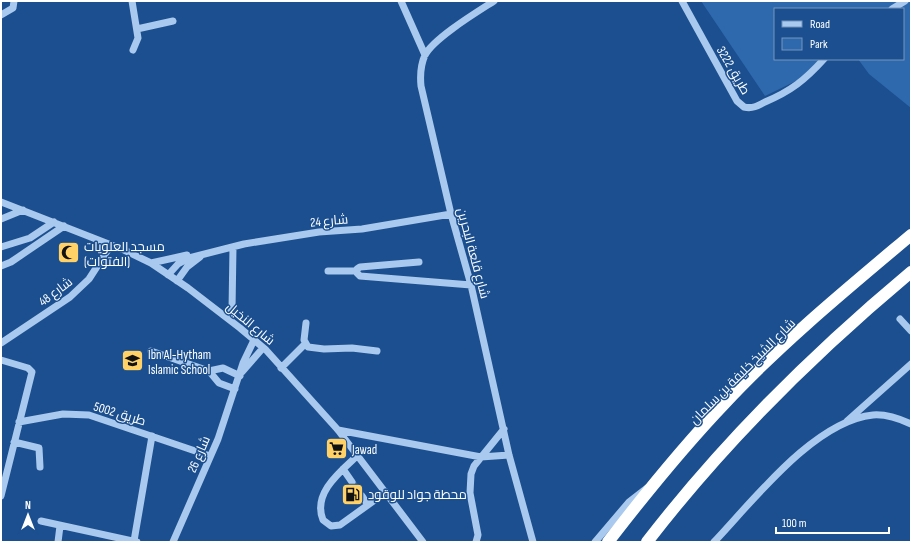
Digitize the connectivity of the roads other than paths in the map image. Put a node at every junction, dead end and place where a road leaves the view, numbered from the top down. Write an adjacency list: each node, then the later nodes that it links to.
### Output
1 (14, 1): 8 (street)
2 (132, 1): 10 (street)
3 (401, 1): 12 (street)
4 (494, 1): 12 (street)
5 (682, 1): 13 (street, طريق 3222)
6 (905, 1): 7 (street)
7 (894, 8)
8 (1, 16)
9 (173, 21): 10 (street)
10 (137, 29): 11 (street)
11 (133, 50)
12 (425, 55): 16 (street, شارع قلعة البحرين)
13 (823, 60)
14 (1, 202): 15 (street, شارع النخيل)
15 (23, 210): 17 (street); 18 (street, شارع النخيل)
16 (451, 214): 22 (street, شارع 24); 33 (street, شارع قلعة البحرين)
17 (1, 220)
18 (54, 222): 19 (street, شارع النخيل); 23 (street)
19 (64, 226): 21 (street, شارع النخيل); 27 (street)
20 (911, 235): 64 (highway, شارع الشيخ خليفة بن سلمان)
21 (111, 245): 26 (street, شارع النخيل); 39 (street, شارع 48)
22 (233, 246): 24 (street, شارع 24); 34 (street)
23 (1, 247)
24 (209, 252): 26 (street); 31 (street, شارع 24); 32 (street, شارع 24)
25 (419, 262): 29 (street)
26 (150, 263): 31 (street, شارع النخيل)
27 (1, 266)
28 (328, 271): 29 (street)
29 (357, 271): 33 (street)
30 (911, 272): 69 (highway)
31 (168, 275): 32 (street, شارع النخيل)
32 (177, 281): 34 (street, شارع النخيل)
33 (471, 285): 53 (street, شارع قلعة البحرين)
34 (227, 318): 38 (street, شارع النخيل)
35 (900, 319): 37 (street)
36 (306, 323): 40 (street)
37 (911, 331)
38 (254, 340): 41 (street, شارع النخيل); 48 (street, شارع 26)
39 (1, 343)
40 (305, 344): 42 (street); 46 (street)
41 (263, 348): 46 (street, شارع النخيل); 48 (street, شارع 26)
42 (377, 350)
43 (151, 351): 47 (street)
44 (1, 360): 50 (street)
45 (911, 364): 51 (street)
46 (281, 368): 54 (street, شارع النخيل)
47 (209, 371): 48 (street); 49 (street)
48 (240, 375): 49 (street, شارع 26)
49 (235, 389): 59 (street, شارع 26)
50 (19, 422): 55 (street, طريق 5002); 56 (street)
51 (843, 424): 52 (street); 82 (street)
52 (911, 424)
53 (504, 429): 58 (street, شارع قلعة البحرين); 60 (street)
54 (338, 430): 57 (street, شارع النخيل); 60 (street)
55 (152, 436): 59 (street, طريق 5002); 74 (street)
56 (14, 442): 61 (street); 66 (street)
57 (358, 455): 62 (street); 65 (street, شارع النخيل)
58 (510, 455): 60 (street); 77 (street, شارع قلعة البحرين)
59 (210, 456): 75 (street, شارع 26)
60 (481, 457): 76 (street)
61 (40, 467)
62 (343, 469): 63 (street); 68 (street)
63 (352, 482)
64 (652, 485): 78 (street); 79 (highway, شارع الشيخ خليفة بن سلمان)
65 (386, 492): 68 (street); 72 (street, شارع النخيل)
66 (1, 496)
67 (362, 496): 68 (street)
68 (368, 505)
69 (666, 518): 80 (highway); 81 (highway)
70 (41, 522): 71 (street)
71 (60, 526): 73 (street); 74 (street)
72 (420, 541)
73 (58, 542)
74 (136, 542)
75 (173, 542)
76 (476, 542)
77 (533, 542)
78 (595, 542)
79 (608, 542)
80 (648, 542)
81 (652, 542)
82 (714, 542)

